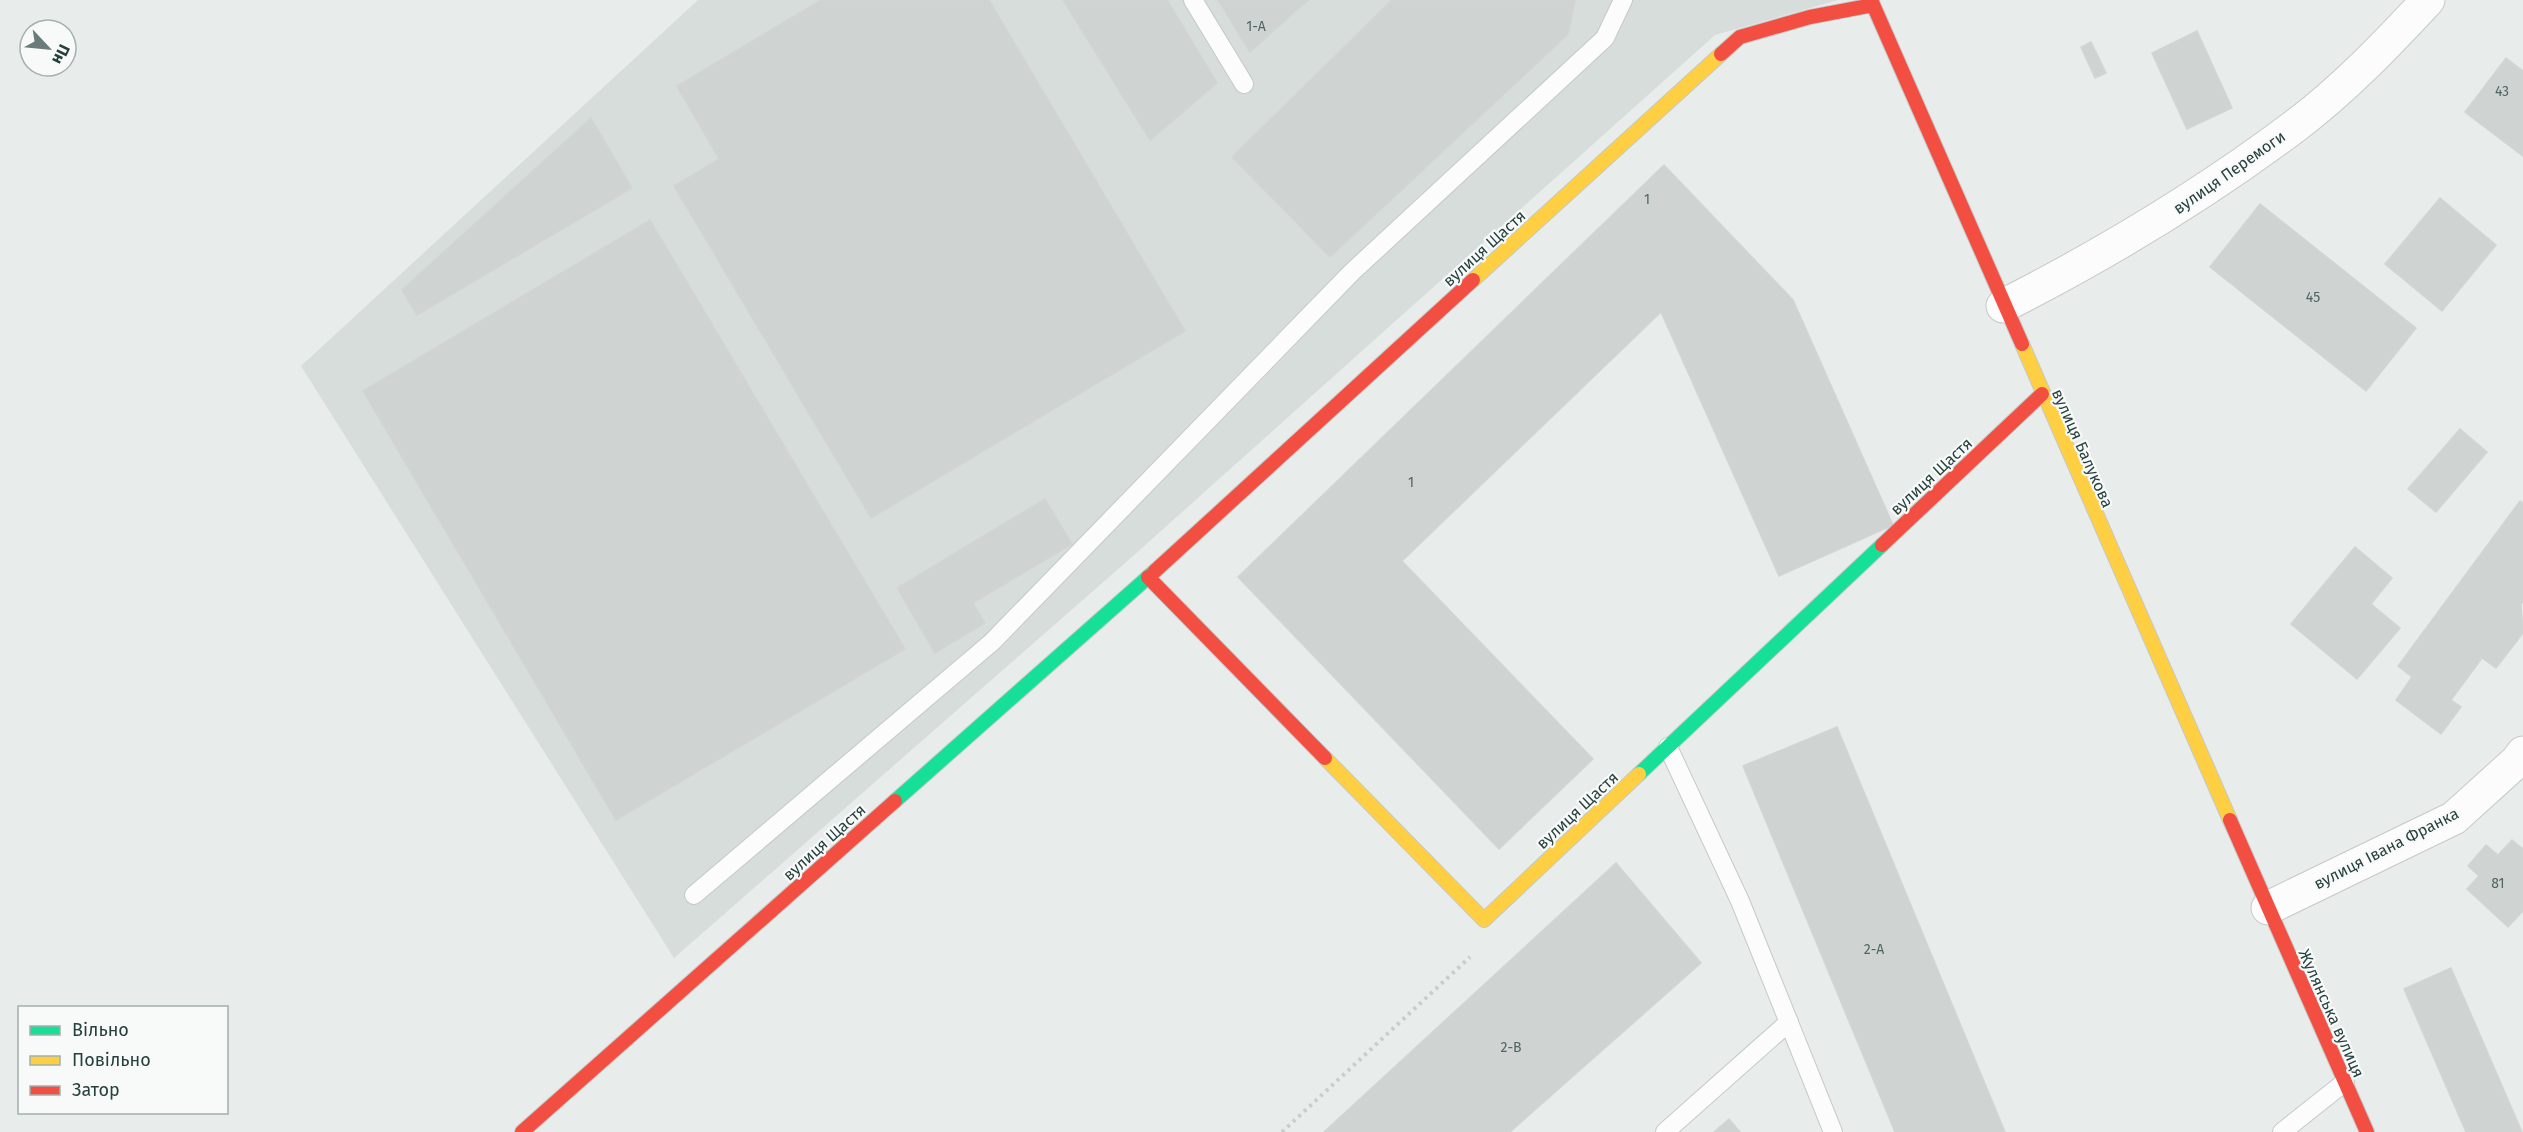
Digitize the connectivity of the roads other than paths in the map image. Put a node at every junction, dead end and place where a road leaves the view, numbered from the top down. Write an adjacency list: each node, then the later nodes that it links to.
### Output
1 (1193, 0): 5 (lane)
2 (1623, 0): 11 (lane)
3 (2428, 0): 6 (street, вулиця Перемоги)
4 (1872, 3): 6 (street, вулиця Балукова); 8 (street, вулиця Щастя)
5 (1244, 84)
6 (2003, 306): 7 (street, вулиця Балукова)
7 (2042, 394): 9 (street, вулиця Щастя); 12 (street, вулиця Балукова)
8 (1148, 577): 9 (street, вулиця Щастя); 15 (street, вулиця Щастя)
9 (1668, 747): 13 (lane)
10 (2523, 753): 12 (street, вулиця Івана Франка)
11 (694, 895)
12 (2268, 908): 14 (street, Жулянська вулиця)
13 (1790, 1022): 16 (lane); 17 (lane)
14 (2345, 1082): 18 (lane); 19 (street, Жулянська вулиця)
15 (522, 1132)
16 (1665, 1132)
17 (1833, 1132)
18 (2282, 1132)
19 (2367, 1132)

